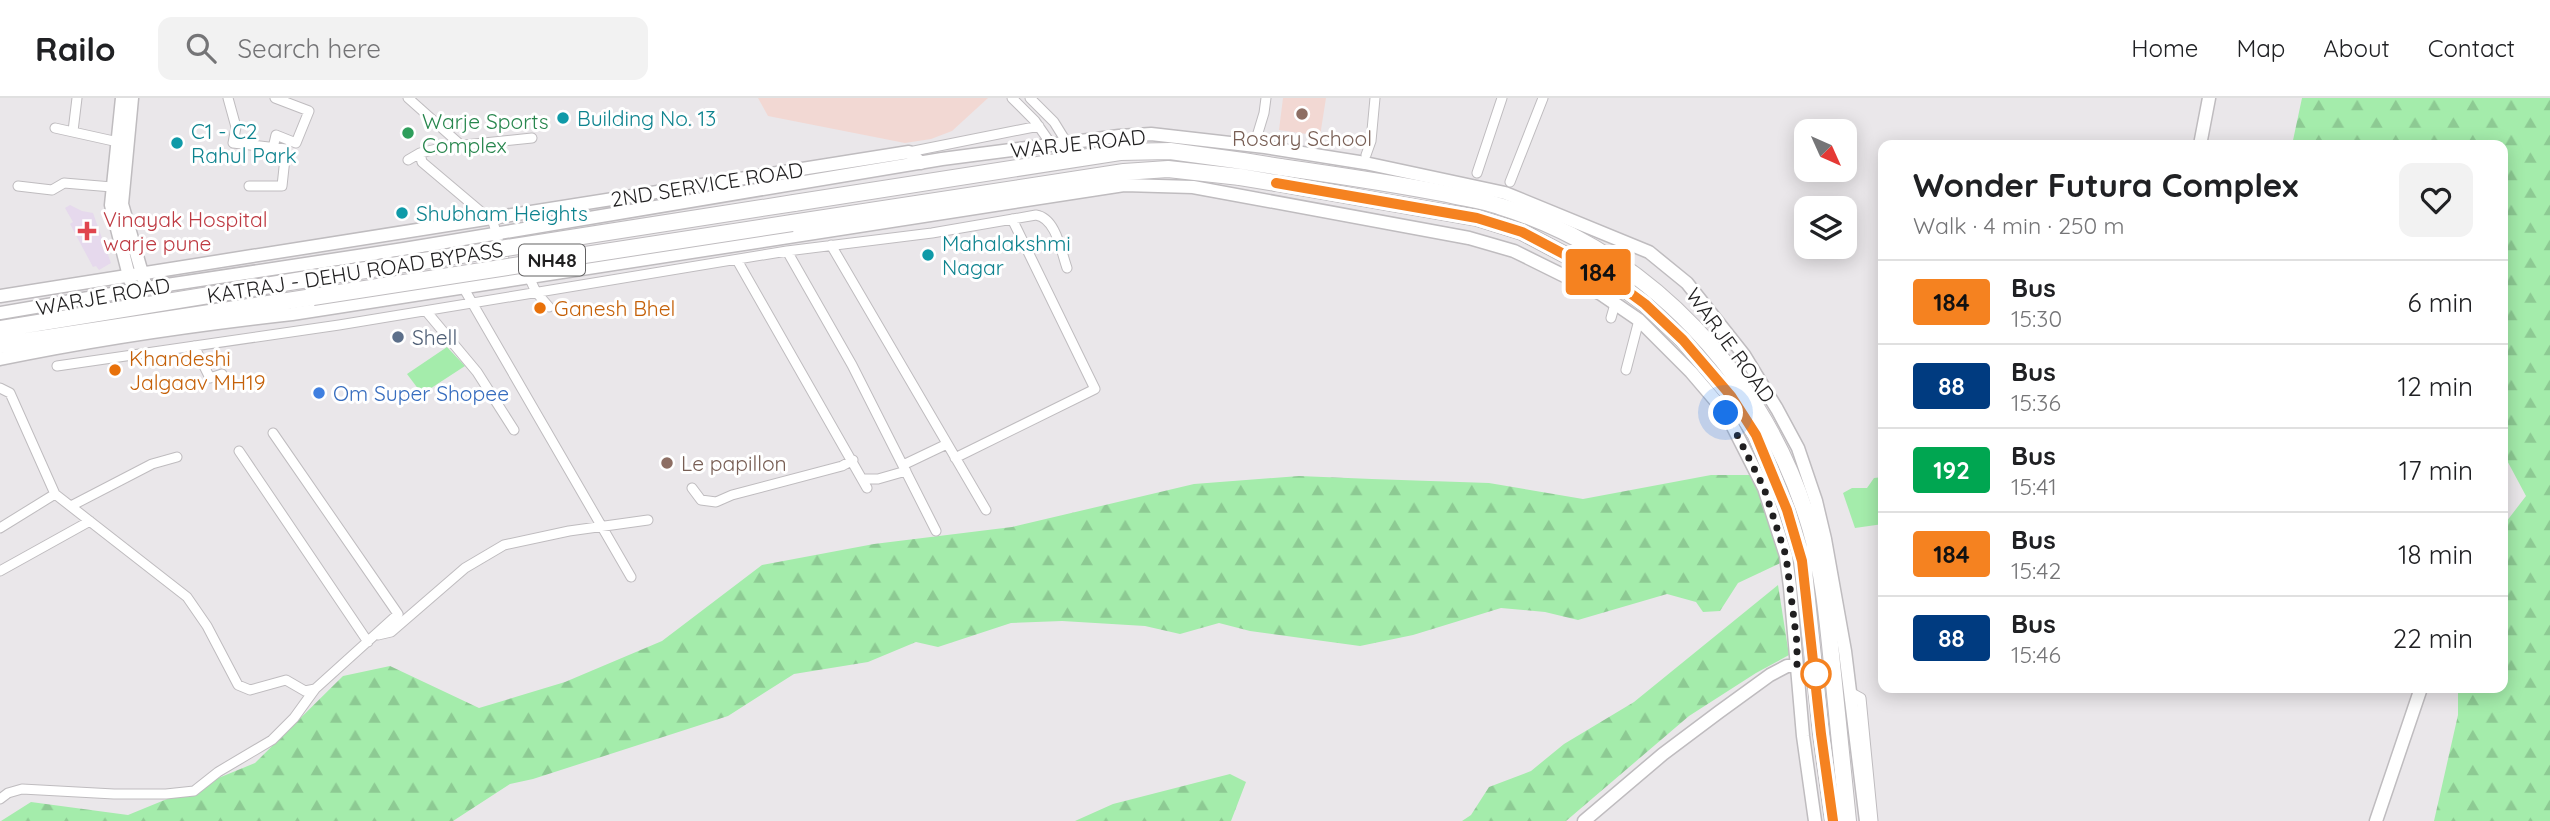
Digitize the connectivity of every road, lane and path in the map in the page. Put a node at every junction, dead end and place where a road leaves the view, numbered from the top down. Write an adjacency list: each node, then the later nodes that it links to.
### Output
1 (77, 98): 16 (street)
2 (122, 98): 19 (street)
3 (132, 98): 38 (street)
4 (228, 98): 24 (street)
5 (275, 98): 24 (street)
6 (408, 98): 22 (street)
7 (1012, 98): 14 (street)
8 (1030, 98): 20 (street)
9 (1266, 98): 23 (street)
10 (1502, 98): 31 (street)
11 (1543, 98): 32 (street)
12 (2209, 98): 18 (street)
13 (1372, 99): 27 (street)
14 (1039, 126): 21 (street); 26 (street, 2ND SERVICE ROAD)
15 (55, 128): 16 (street)
16 (73, 131): 19 (street)
17 (532, 138): 22 (street)
18 (2201, 140)
19 (118, 142): 35 (street)
20 (1067, 143): 21 (street, WARJE ROAD); 23 (street, WARJE ROAD)
21 (1051, 144): 29 (street, WARJE ROAD)
22 (461, 146): 25 (street)
23 (1260, 146): 36 (street); 37 (street); 102 (street, WARJE ROAD)
24 (273, 148): 34 (street)
25 (420, 152): 28 (street); 39 (street)
26 (909, 152): 29 (street); 39 (street, 2ND SERVICE ROAD)
27 (1366, 155)
28 (408, 160)
29 (921, 163): 41 (street, WARJE ROAD)
30 (1241, 169): 67 (highway, KATRAJ - DEHU ROAD BYPASS / NH48, bridge); 69 (highway, KATRAJ - DEHU ROAD BYPASS / NH48, bridge); 76 (highway, NH48, bridge); 108 (highway, NH48, bridge)
31 (1477, 173)
32 (1510, 182)
33 (18, 186): 35 (street)
34 (249, 186)
35 (112, 187): 38 (street)
36 (1246, 196): 37 (street, WARJE ROAD); 44 (street, WARJE ROAD)
37 (1261, 199): 58 (street, WARJE ROAD)
38 (117, 204): 48 (street); 49 (street)
39 (489, 218): 41 (street); 48 (street, 2ND SERVICE ROAD)
40 (1012, 219): 42 (street); 47 (street); 82 (street)
41 (498, 233): 51 (street); 53 (street, WARJE ROAD)
42 (831, 245): 43 (street); 79 (street)
43 (787, 251): 45 (street); 84 (street)
44 (686, 253): 46 (street); 50 (street, WARJE ROAD)
45 (737, 260): 46 (street); 83 (street)
46 (692, 268): 55 (street)
47 (1068, 268)
48 (142, 272): 49 (street, 2ND SERVICE ROAD); 53 (street)
49 (129, 275): 54 (street); 56 (street, 2ND SERVICE ROAD)
50 (529, 277): 51 (street, WARJE ROAD); 55 (street)
51 (510, 280): 52 (street, WARJE ROAD)
52 (463, 287): 57 (street); 60 (street, WARJE ROAD)
53 (147, 288): 54 (street, WARJE ROAD)
54 (132, 290): 62 (street, WARJE ROAD)
55 (536, 292): 57 (street); 59 (street)
56 (0, 296)
57 (473, 303): 61 (street); 93 (street)
58 (1615, 304): 64 (street); 65 (street, WARJE ROAD)
59 (549, 307)
60 (328, 308): 63 (street, WARJE ROAD); 66 (street)
61 (426, 311): 66 (street); 77 (street)
62 (0, 313)
63 (277, 316): 68 (street); 71 (street, WARJE ROAD)
64 (1611, 318)
65 (1639, 320): 73 (street); 76 (street, WARJE ROAD)
66 (339, 326): 68 (street)
67 (0, 329)
68 (288, 332): 70 (street)
69 (0, 345)
70 (194, 346): 72 (street); 74 (street)
71 (0, 359)
72 (57, 366)
73 (1626, 370)
74 (222, 374)
75 (0, 388): 88 (street)
76 (1732, 410): 100 (street, WARJE ROAD); 107 (highway, NH48)
77 (514, 430)
78 (274, 433): 98 (street)
79 (947, 444): 82 (street); 84 (street)
80 (239, 451): 99 (street)
81 (177, 457): 89 (street)
82 (955, 458): 90 (street)
83 (853, 460): 85 (street); 86 (street)
84 (904, 468): 85 (street); 95 (street)
85 (862, 479): 87 (street)
86 (692, 488)
87 (867, 488)
88 (55, 494): 89 (street); 94 (street)
89 (71, 506): 92 (street)
90 (986, 510)
91 (648, 520): 93 (street)
92 (90, 522): 96 (street); 101 (street)
93 (603, 526): 97 (street); 98 (street)
94 (0, 528)
95 (936, 531)
96 (0, 571)
97 (631, 577)
98 (376, 635): 99 (street)
99 (368, 642): 101 (street)
100 (1797, 666): 105 (street); 106 (street, WARJE ROAD)
101 (315, 689): 104 (street)
102 (1850, 692): 109 (street, WARJE ROAD); 110 (street)
103 (2419, 693): 111 (street)
104 (0, 799)
105 (1584, 821)
106 (1815, 821)
107 (1833, 821)
108 (1848, 821)
109 (1866, 821)
110 (1873, 821)
111 (2376, 821)

